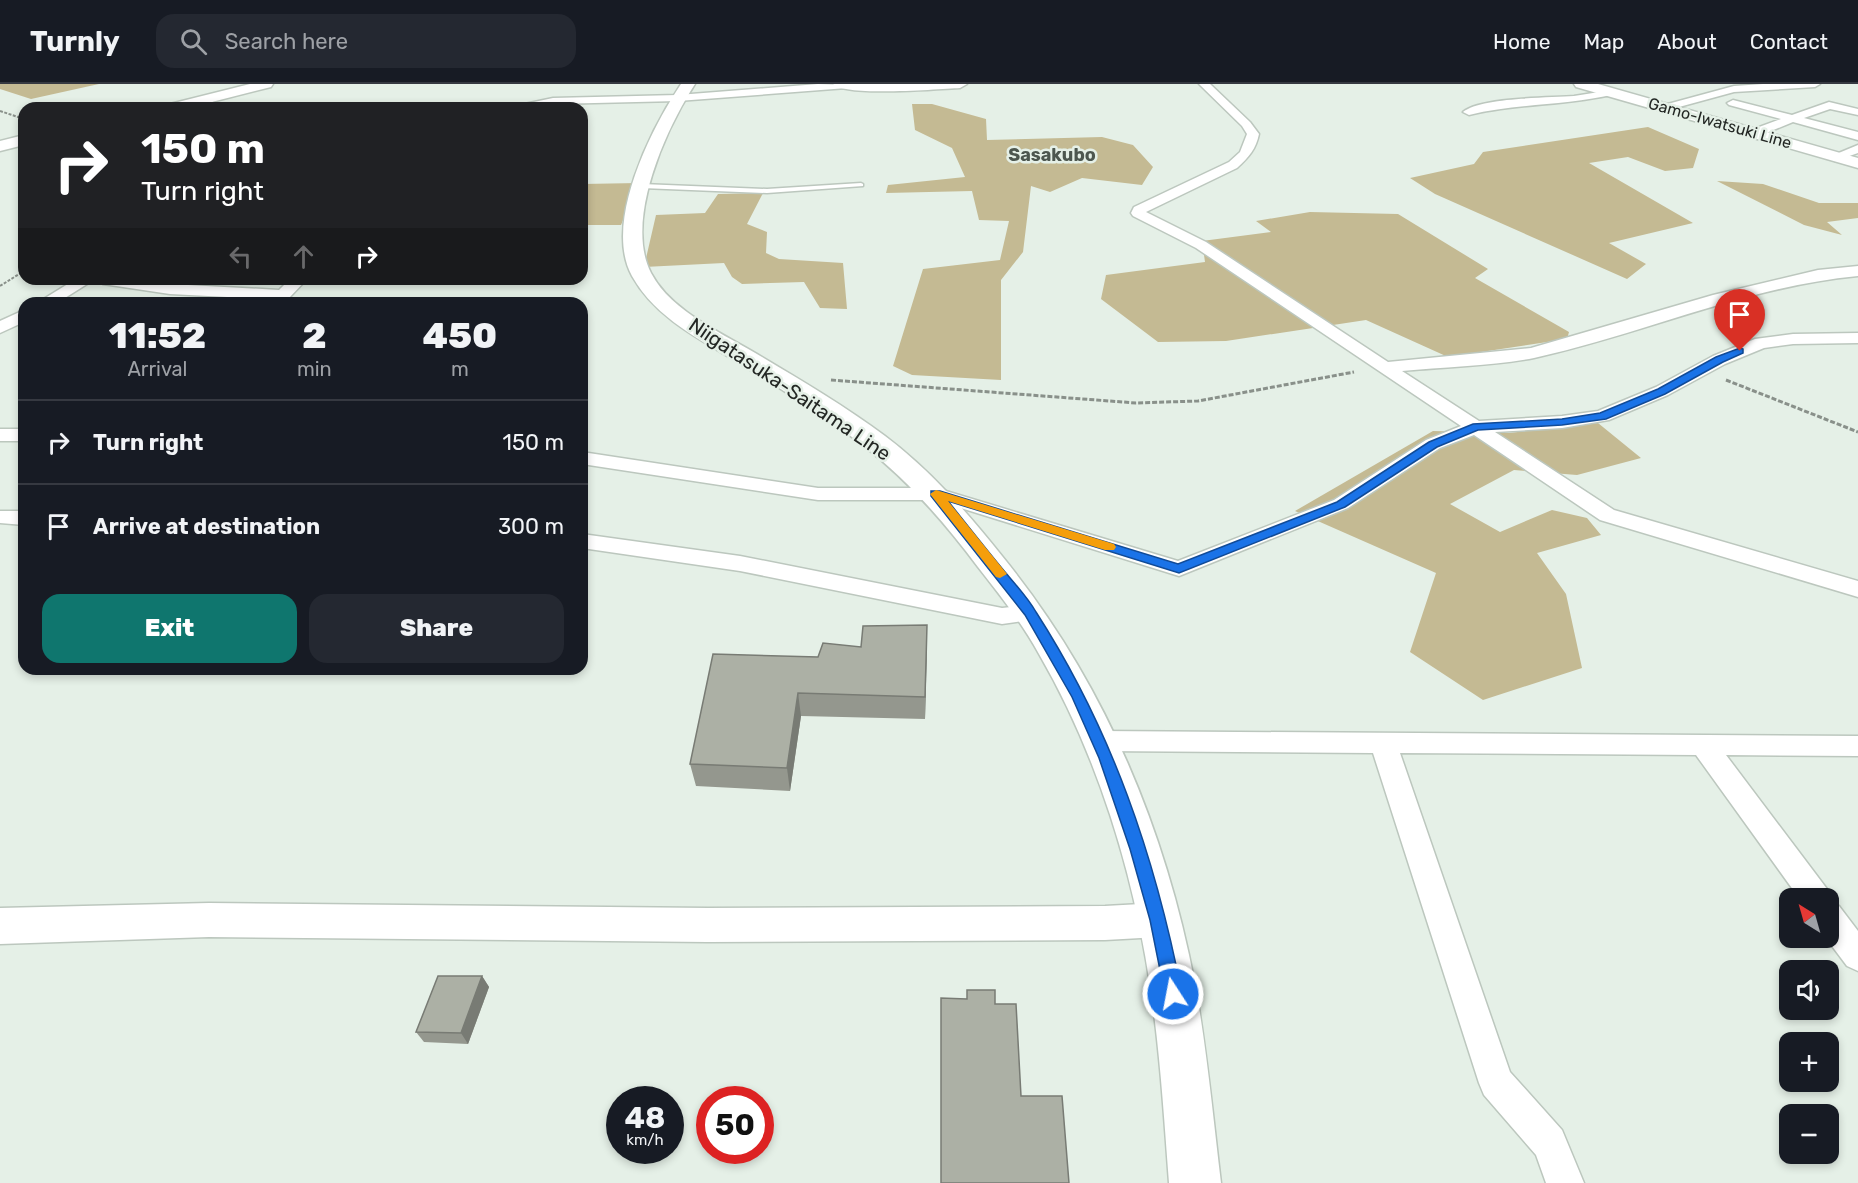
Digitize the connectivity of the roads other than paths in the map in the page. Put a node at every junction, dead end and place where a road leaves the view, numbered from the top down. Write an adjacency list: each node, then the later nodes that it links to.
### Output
1 (266, 84): 11 (street)
2 (960, 84): 6 (main road)
3 (1204, 84): 35 (street)
4 (1581, 84): 8 (main road, Gamo-Iwatsuki Line)
5 (1815, 84): 14 (street)
6 (843, 85): 7 (street)
7 (683, 91): 10 (street); 26 (main road, Niigatasuka-Saitama Line)
8 (1611, 92): 14 (main road, Gamo-Iwatsuki Line); 15 (street)
9 (538, 94): 10 (street)
10 (553, 100): 12 (street)
11 (216, 102)
12 (544, 102)
13 (1733, 103): 17 (street)
14 (1668, 107): 18 (main road, Gamo-Iwatsuki Line)
15 (1468, 112)
16 (1858, 112): 17 (street)
17 (1793, 119): 18 (street); 19 (street)
18 (1755, 133): 23 (main road, Gamo-Iwatsuki Line)
19 (1858, 136)
20 (18, 142): 21 (street)
21 (0, 146)
22 (1858, 149): 23 (street)
23 (1835, 157): 24 (main road, Gamo-Iwatsuki Line)
24 (1858, 163)
25 (861, 185): 26 (lane)
26 (642, 186): 40 (main road, Niigatasuka-Saitama Line)
27 (1858, 271): 35 (street)
28 (76, 285): 31 (street)
29 (143, 285): 30 (street)
30 (293, 285)
31 (56, 297)
32 (18, 318): 33 (street)
33 (0, 328)
34 (1858, 338): 36 (street)
35 (1386, 367): 36 (street)
36 (1477, 427): 40 (street); 44 (street)
37 (0, 435): 38 (street)
38 (18, 435)
39 (588, 459): 40 (street)
40 (936, 494): 45 (main road, Niigatasuka-Saitama Line)
41 (0, 517): 42 (street)
42 (18, 518)
43 (588, 542): 45 (street)
44 (1858, 589)
45 (1030, 613): 46 (main road, Niigatasuka-Saitama Line)
46 (1100, 741): 47 (street); 51 (main road, Niigatasuka-Saitama Line)
47 (1383, 742): 48 (street); 56 (street)
48 (1704, 746): 49 (street); 50 (street)
49 (1858, 746)
50 (1809, 888)
51 (1159, 920): 52 (street); 55 (main road, Niigatasuka-Saitama Line)
52 (0, 926)
53 (1839, 931): 54 (street)
54 (1858, 956)
55 (1195, 1183)
56 (1565, 1183)

